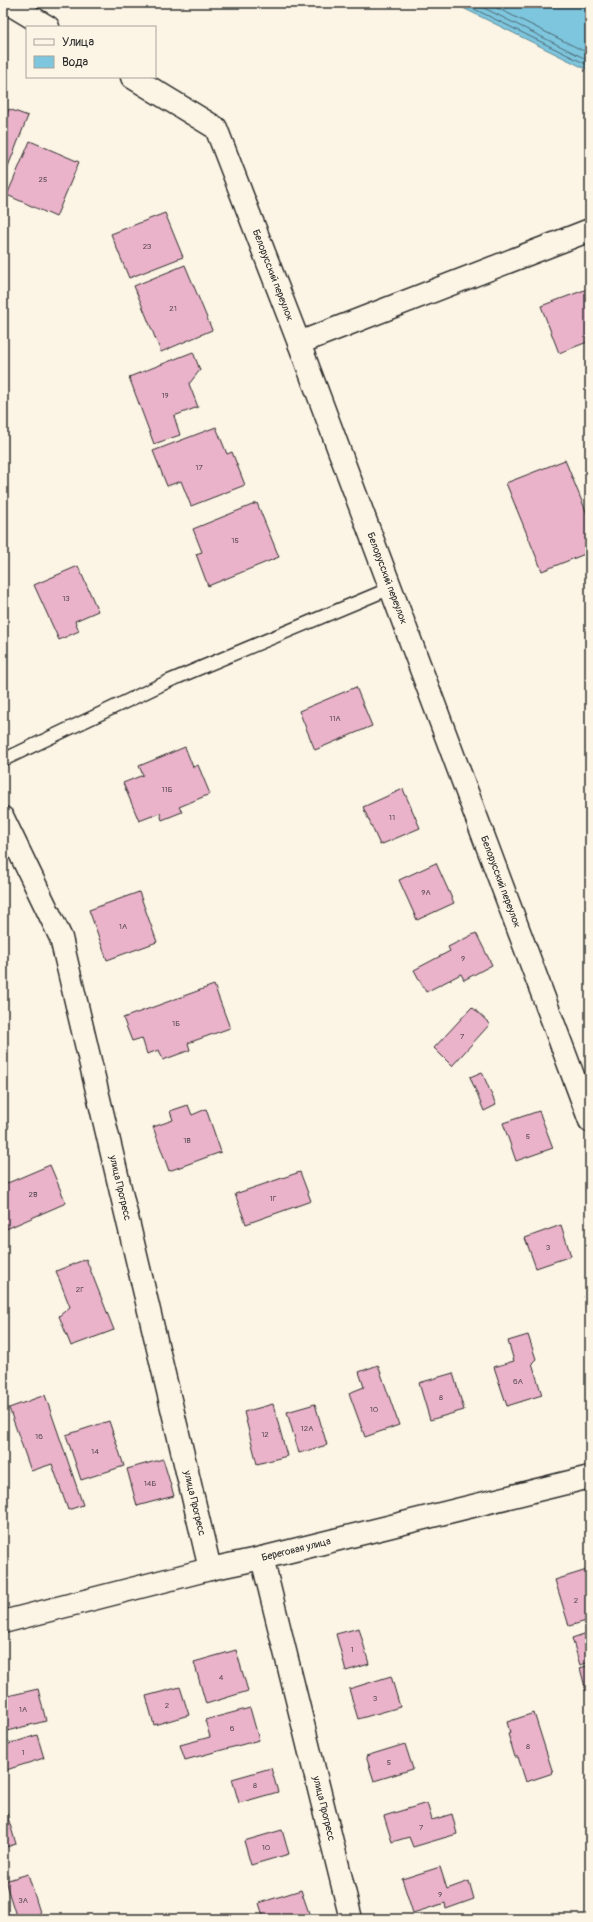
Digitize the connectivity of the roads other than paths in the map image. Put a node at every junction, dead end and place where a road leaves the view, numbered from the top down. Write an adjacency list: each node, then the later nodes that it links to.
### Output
1 (8, 3): 2 (street)
2 (46, 26)
3 (134, 78): 5 (street, Белорусский переулок)
4 (590, 230): 5 (street)
5 (299, 343): 6 (street, Белорусский переулок)
6 (391, 588): 7 (lane); 9 (street, Белорусский переулок)
7 (3, 760)
8 (3, 818): 12 (street, улица Прогресс)
9 (590, 1121)
10 (590, 1477): 11 (street, Береговая улица)
11 (262, 1558): 12 (street, Береговая улица); 14 (street, улица Прогресс)
12 (210, 1568): 13 (street, Береговая улица)
13 (3, 1622)
14 (351, 1919)

